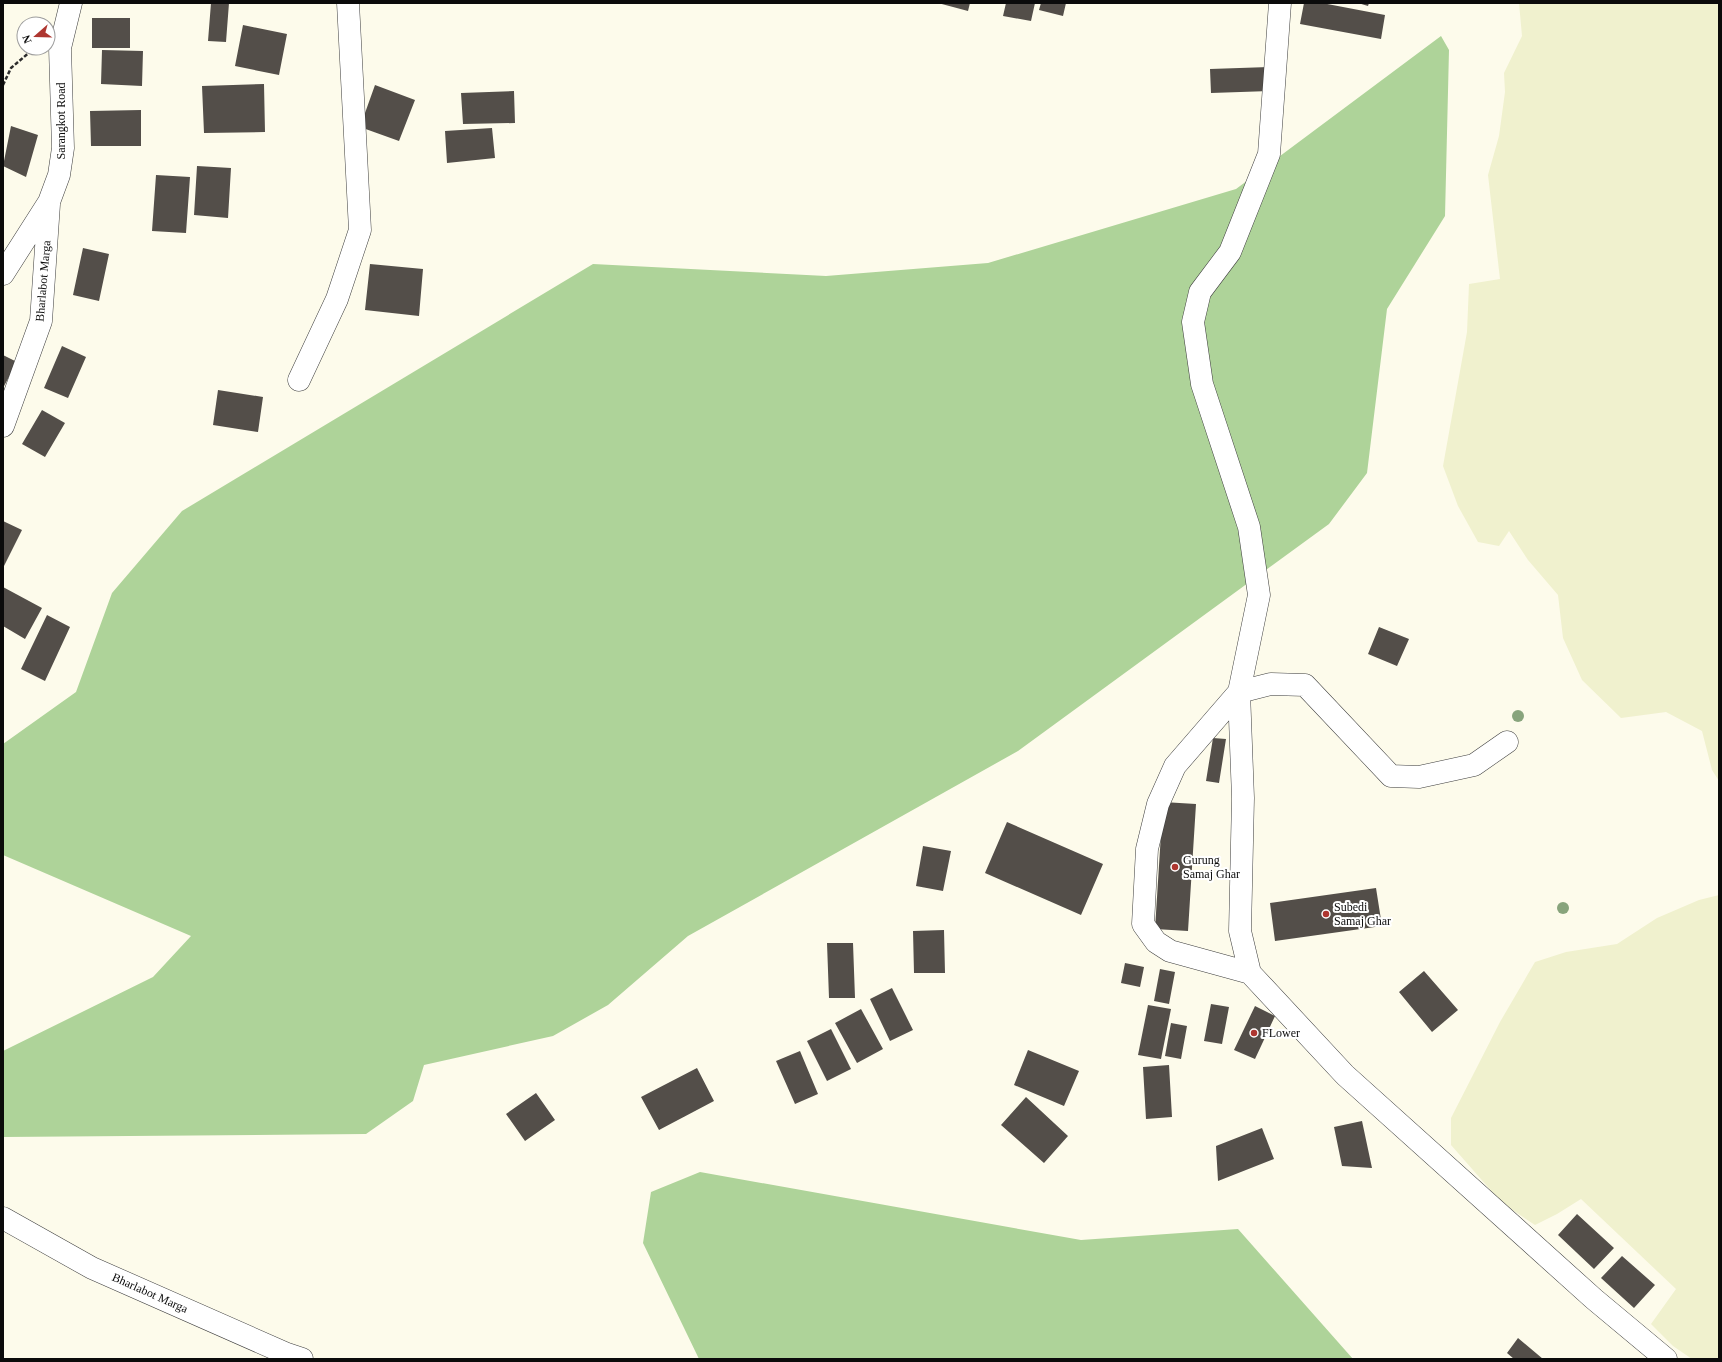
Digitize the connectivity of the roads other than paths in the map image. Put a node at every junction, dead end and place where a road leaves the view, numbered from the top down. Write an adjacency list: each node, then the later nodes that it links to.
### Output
1 (71, 3): 4 (street, Sarangkot Road)
2 (348, 3): 6 (street)
3 (1280, 3): 8 (street)
4 (49, 202): 5 (street, Sarangkot Road); 7 (street, Bharlabot Marga)
5 (3, 274)
6 (299, 380)
7 (3, 426)
8 (1239, 692): 9 (street); 10 (street); 10 (street)
9 (1507, 742)
10 (1250, 973): 13 (street)
11 (3, 1218): 12 (street, Bharlabot Marga)
12 (302, 1359)
13 (1666, 1359)

